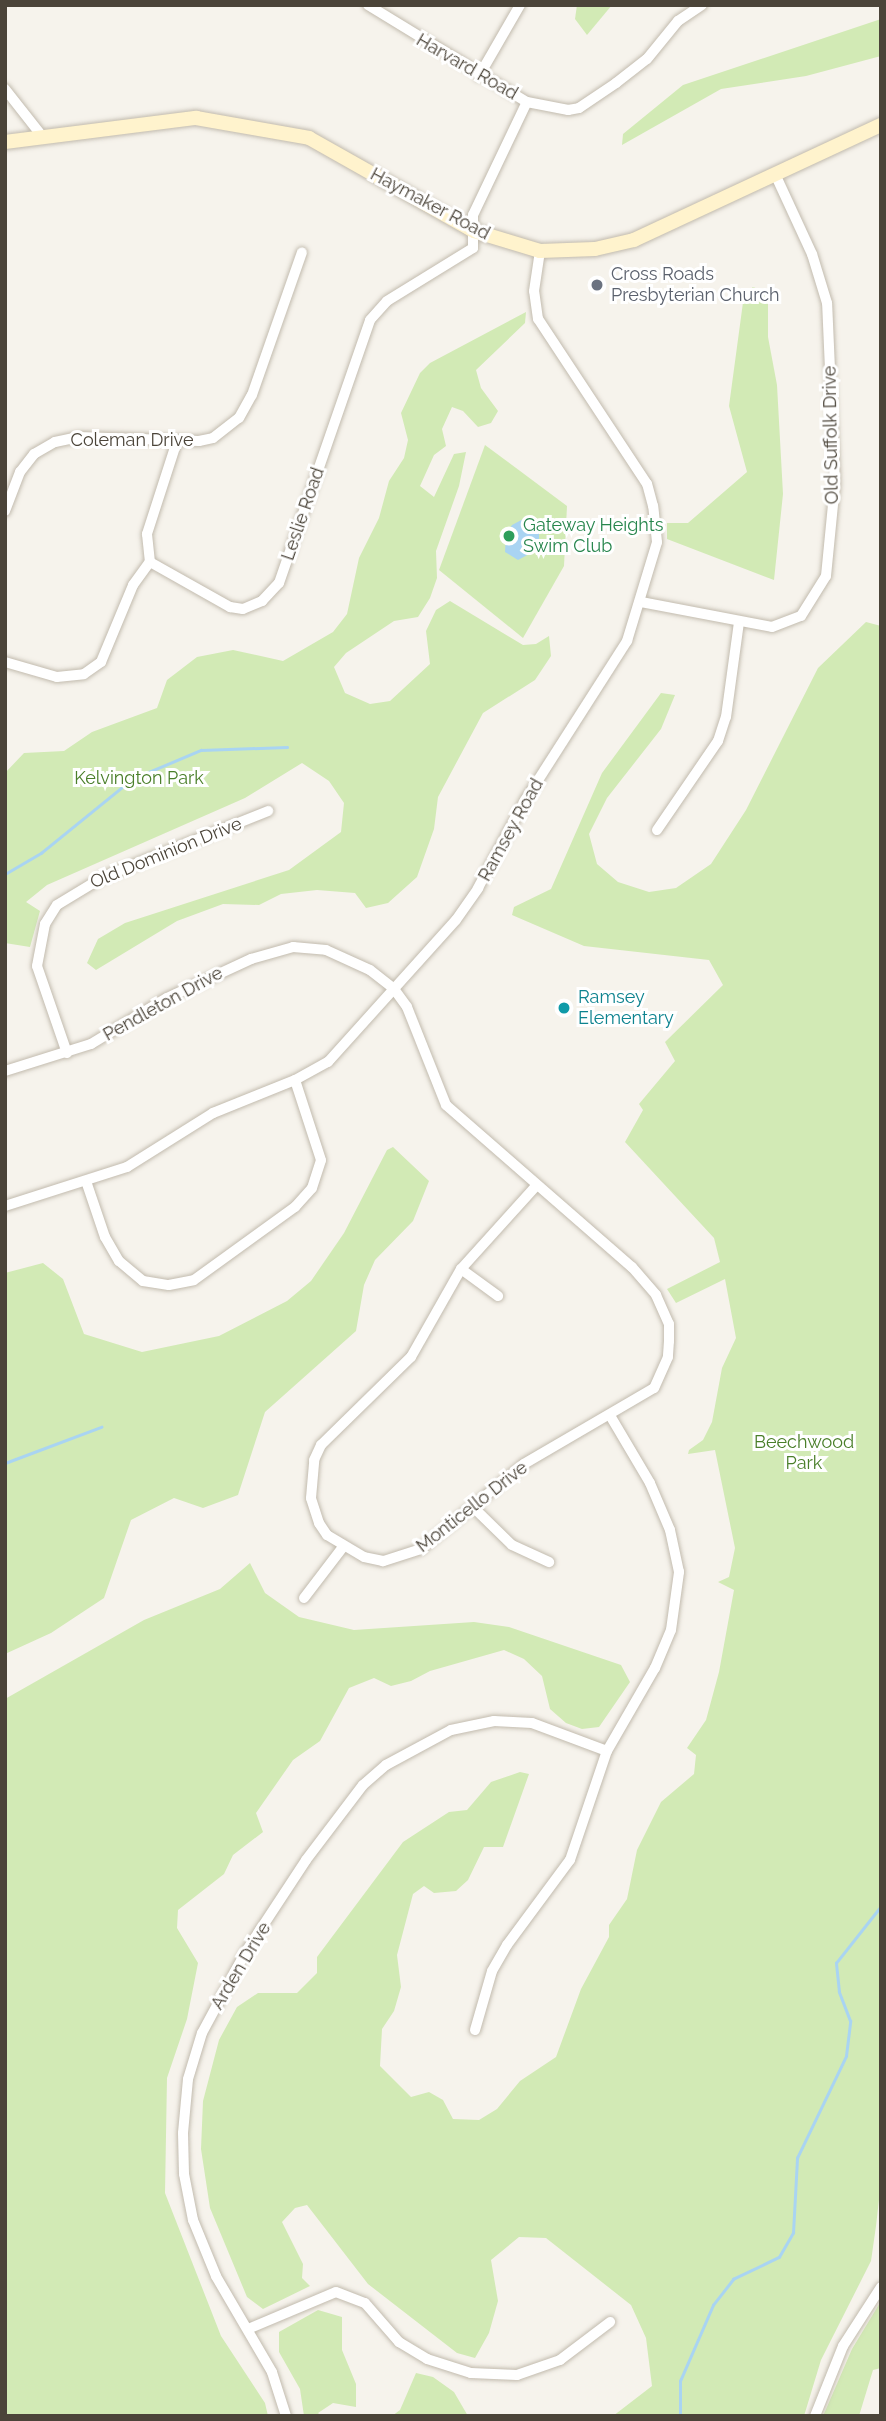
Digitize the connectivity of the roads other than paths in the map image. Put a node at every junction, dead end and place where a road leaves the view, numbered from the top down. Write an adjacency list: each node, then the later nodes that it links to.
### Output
1 (368, 5): 4 (street, Harvard Road)
2 (520, 5): 4 (street)
3 (702, 5): 6 (street, Harvard Road)
4 (479, 76): 6 (street, Harvard Road)
5 (5, 89): 8 (street)
6 (527, 102): 11 (street, Leslie Road)
7 (881, 125): 10 (main road, Haymaker Road)
8 (42, 136): 9 (main road, Haymaker Road); 11 (main road, Haymaker Road)
9 (5, 142)
10 (776, 176): 12 (main road, Haymaker Road); 18 (street, Old Suffolk Drive)
11 (474, 231): 12 (main road, Haymaker Road); 16 (street, Leslie Road)
12 (540, 251): 17 (street, Ramsey Road)
13 (302, 252): 14 (street, Coleman Drive)
14 (177, 442): 15 (street, Coleman Drive); 16 (street)
15 (5, 511)
16 (150, 562): 19 (street)
17 (641, 602): 18 (street, Old Suffolk Drive); 22 (street, Ramsey Road)
18 (739, 622): 21 (street)
19 (5, 662)
20 (268, 811): 23 (street, Old Dominion Drive)
21 (657, 830)
22 (394, 989): 23 (street, Pendleton Drive); 25 (street, Ramsey Road); 27 (street, Monticello Drive)
23 (67, 1052): 24 (street, Pendleton Drive)
24 (5, 1070)
25 (295, 1080): 26 (street, Ramsey Road); 26 (street)
26 (86, 1181): 28 (street, Ramsey Road)
27 (537, 1185): 29 (street); 31 (street, Monticello Drive)
28 (5, 1206)
29 (461, 1269): 30 (street); 33 (street)
30 (498, 1296)
31 (611, 1417): 32 (street, Monticello Drive); 36 (street)
32 (473, 1507): 33 (street, Monticello Drive); 34 (street)
33 (343, 1547): 35 (street)
34 (549, 1562)
35 (304, 1598)
36 (607, 1751): 37 (street); 40 (street, Arden Drive)
37 (475, 2030)
38 (881, 2287): 42 (street)
39 (610, 2322): 40 (street)
40 (247, 2329): 41 (street, Arden Drive)
41 (286, 2416)
42 (815, 2416)

